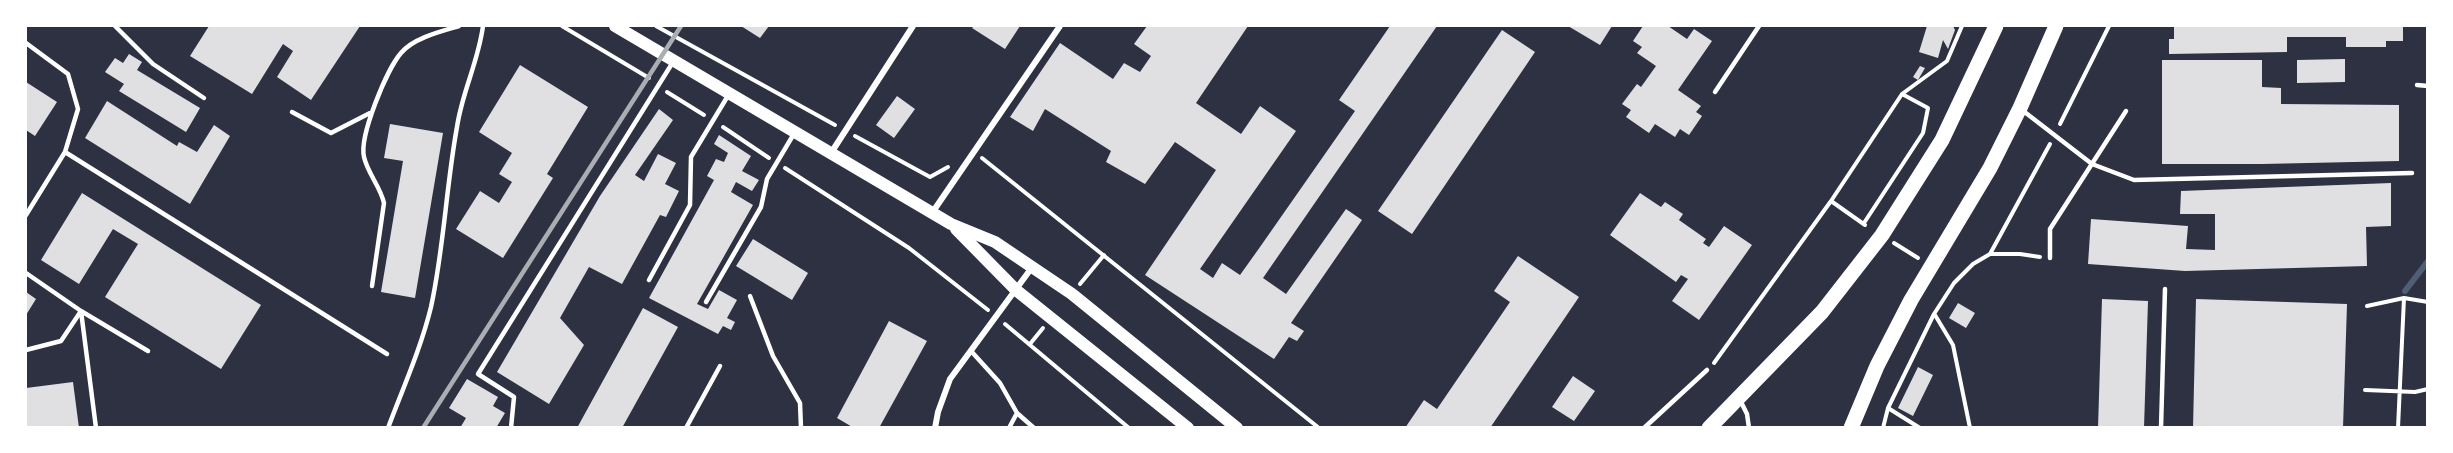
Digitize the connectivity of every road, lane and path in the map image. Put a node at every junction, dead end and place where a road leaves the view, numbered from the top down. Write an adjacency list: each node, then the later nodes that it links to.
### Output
1 (115, 26): 20 (lane)
2 (459, 26): 24 (lane)
3 (483, 26): 71 (lane)
4 (615, 26): 14 (main road)
5 (656, 26): 25 (path)
6 (913, 26): 25 (street)
7 (1060, 26): 28 (street)
8 (1759, 26): 17 (lane)
9 (1962, 26): 19 (path)
10 (1996, 26): 38 (main road)
11 (2056, 26): 21 (main road)
12 (2109, 26): 27 (path)
13 (26, 43): 29 (lane)
14 (674, 60): 18 (main road); 72 (lane)
15 (2417, 85): 16 (lane)
16 (2427, 86)
17 (1715, 92)
18 (729, 93): 26 (main road); 44 (lane)
19 (1902, 94): 34 (path); 34 (path)
20 (204, 98)
21 (2020, 108): 27 (lane); 41 (main road)
22 (2126, 111): 32 (lane)
23 (292, 112): 24 (lane)
24 (370, 113): 46 (lane)
25 (845, 131): 28 (path); 30 (street)
26 (795, 132): 30 (main road); 31 (lane)
27 (2054, 134): 32 (lane); 39 (path)
28 (974, 151): 35 (street); 80 (path)
29 (65, 152): 36 (lane); 60 (lane)
30 (831, 153): 35 (main road)
31 (777, 162): 51 (lane); 56 (path)
32 (2092, 164): 33 (lane); 40 (lane)
33 (2412, 173)
34 (1831, 201): 62 (path)
35 (932, 213): 37 (main road)
36 (26, 215)
37 (951, 224): 42 (main road); 48 (main road)
38 (1882, 235): 41 (path); 66 (main road)
39 (1990, 254): 40 (path); 45 (path)
40 (2050, 258)
41 (1929, 265): 45 (path); 84 (main road)
42 (1034, 266): 48 (street); 79 (main road)
43 (26, 273): 54 (lane)
44 (649, 280)
45 (1954, 283): 55 (path)
46 (372, 285)
47 (2165, 289): 88 (lane)
48 (1016, 290): 56 (street); 78 (main road)
49 (750, 296): 73 (lane)
50 (2404, 298): 52 (path); 53 (path); 65 (path)
51 (706, 302)
52 (2427, 302)
53 (2367, 306)
54 (81, 311): 57 (lane); 58 (lane); 70 (lane)
55 (1934, 314): 67 (path); 87 (path)
56 (996, 317): 59 (street); 77 (path)
57 (26, 350)
58 (148, 351)
59 (971, 351): 68 (lane); 74 (street)
60 (387, 354)
61 (720, 366): 69 (lane)
62 (1707, 370): 81 (lane)
63 (2427, 389): 65 (path)
64 (2365, 390): 65 (path)
65 (2400, 391): 89 (path)
66 (1739, 398): 82 (main road); 83 (lane)
67 (1888, 408): 85 (path); 86 (path)
68 (1017, 413): 75 (lane); 76 (lane)
69 (686, 427)
70 (96, 428)
71 (388, 428)
72 (511, 428)
73 (801, 428)
74 (935, 428)
75 (1009, 428)
76 (1034, 428)
77 (1129, 428)
78 (1188, 428)
79 (1237, 428)
80 (1319, 428)
81 (1644, 428)
82 (1709, 428)
83 (1749, 428)
84 (1851, 428)
85 (1883, 428)
86 (1920, 428)
87 (1970, 428)
88 (2161, 428)
89 (2398, 428)

